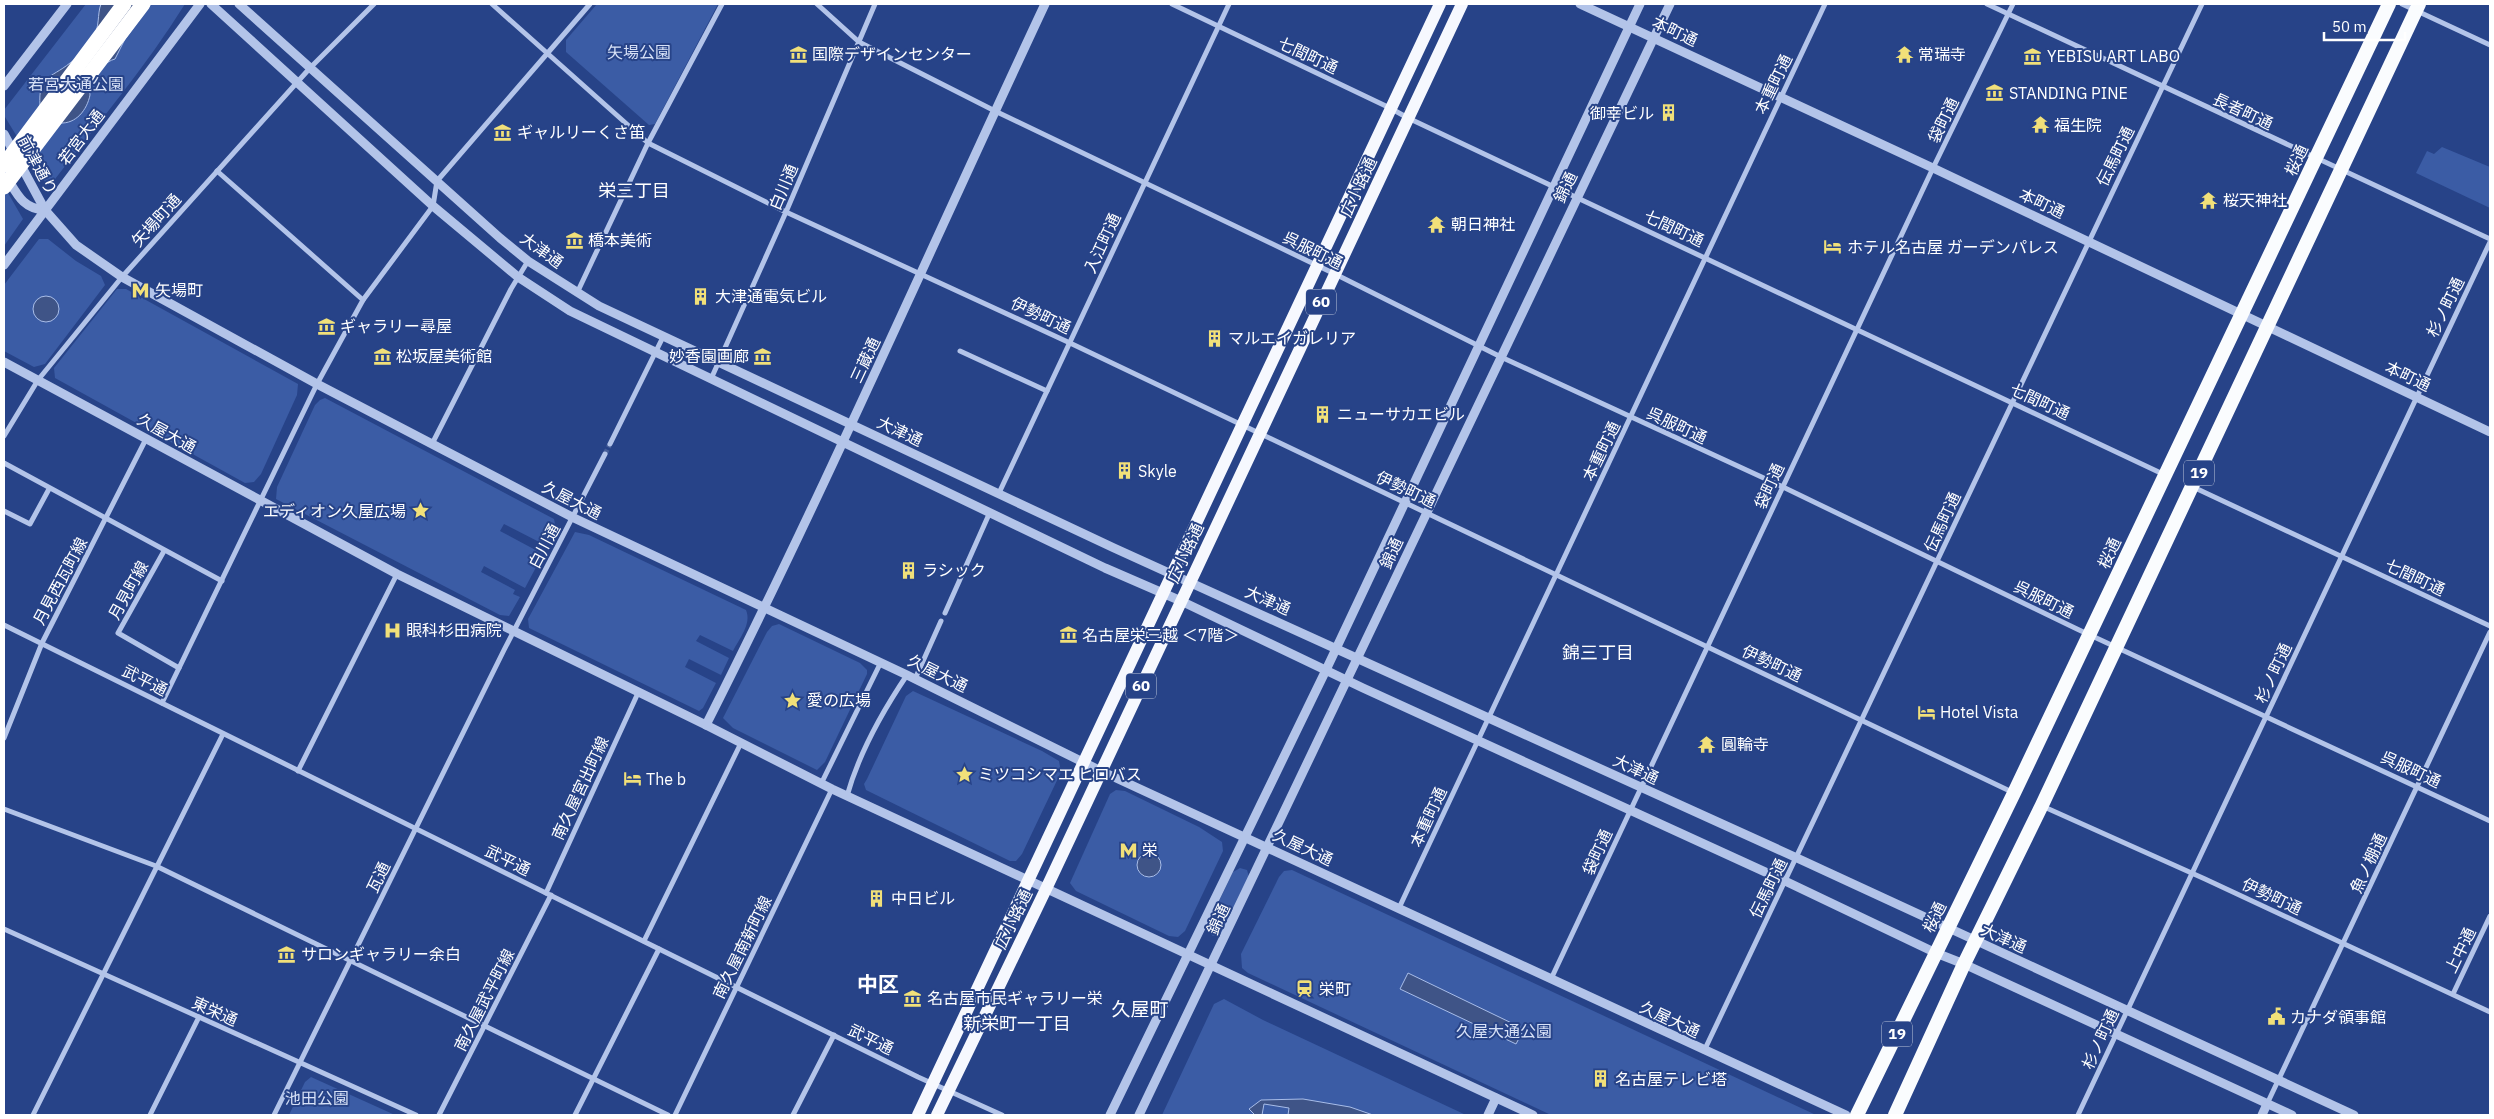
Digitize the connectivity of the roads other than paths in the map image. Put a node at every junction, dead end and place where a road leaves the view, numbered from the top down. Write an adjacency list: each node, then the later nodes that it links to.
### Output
1 (67, 4): 37 (street)
2 (124, 4): 46 (highway)
3 (143, 4): 53 (highway)
4 (200, 4): 57 (street, 若宮大通)
5 (211, 4): 36 (street)
6 (239, 4): 35 (street, 大津通)
7 (374, 4): 35 (street)
8 (492, 4): 34 (street, 伊勢町通)
9 (590, 4): 34 (street)
10 (722, 4): 44 (street)
11 (817, 4): 32 (street, 呉服町通)
12 (875, 4): 32 (street, 白川通)
13 (1045, 4): 41 (street, 三蔵通)
14 (1172, 4): 29 (street, 七間町通)
15 (1229, 4): 29 (street, 入江町通)
16 (1440, 4): 40 (main road, 広小路通 / 60)
17 (1462, 4): 42 (main road, 広小路通 / 60)
18 (1580, 4): 30 (street, 本町通)
19 (1640, 4): 30 (street, 錦通)
20 (1670, 4): 31 (street, 錦通)
21 (1826, 4): 39 (street, 本重町通)
22 (1987, 4): 28 (street, 長者町通)
23 (2014, 4): 28 (street, 袋町通)
24 (2202, 4): 38 (street, 伝馬町通)
25 (2389, 4): 45 (highway, 桜通 / 19)
26 (2402, 4): 27 (street)
27 (2418, 7): 33 (street); 49 (highway, 19)
28 (2008, 14): 38 (street, 長者町通); 47 (street, 袋町通)
29 (1218, 26): 40 (street, 七間町通); 52 (street, 入江町通)
30 (1629, 26): 31 (street, 本町通); 54 (street, 錦通)
31 (1654, 38): 39 (street, 本町通); 55 (street, 錦通)
32 (859, 42): 41 (street, 呉服町通); 58 (street, 白川通)
33 (2490, 45)
34 (546, 53): 44 (street, 伊勢町通); 51 (street)
35 (310, 68): 36 (street, 矢場町通); 51 (street, 大津通)
36 (298, 81): 48 (street, 矢場町通); 56 (street)
37 (4, 86)
38 (2162, 87): 45 (street, 長者町通); 60 (street, 伝馬町通)
39 (1780, 98): 47 (street, 本町通); 61 (street, 本重町通)
40 (1390, 108): 42 (street, 七間町通); 64 (main road, 広小路通 / 60)
41 (995, 111): 52 (street, 呉服町通); 65 (street, 三蔵通)
42 (1408, 118): 54 (street, 七間町通); 66 (main road, 広小路通 / 60)
43 (4, 134): 57 (street, 前津通り)
44 (648, 143): 58 (street, 伊勢町通); 69 (street)
45 (2316, 159): 49 (street, 長者町通); 71 (highway, 桜通 / 19)
46 (4, 165)
47 (1933, 168): 60 (street, 本町通); 73 (street, 袋町通)
48 (217, 171): 67 (street, 矢場町通); 70 (street)
49 (2341, 171): 59 (street, 長者町通); 72 (highway, 19)
50 (4, 173): 57 (street, 前津通り)
51 (437, 181): 56 (street); 62 (street, 大津通)
52 (1144, 182): 64 (street, 呉服町通); 75 (street, 入江町通)
53 (4, 187)
54 (1554, 187): 55 (street, 七間町通); 76 (street, 錦通)
55 (1577, 197): 61 (street, 七間町通); 79 (street, 錦通)
56 (433, 206): 68 (street); 70 (street)
57 (45, 210): 63 (street, 若宮大通); 67 (street, 久屋大通)
58 (786, 212): 65 (street, 伊勢町通); 81 (street, 白川通)
59 (2490, 240): 86 (street, 杉ノ町通)
60 (2088, 241): 71 (street, 本町通); 87 (street, 伝馬町通)
61 (1705, 256): 73 (street, 七間町通); 88 (street, 本重町通)
62 (528, 261): 68 (street); 69 (street, 大津通)
63 (4, 265)
64 (1316, 265): 66 (street, 呉服町通); 90 (main road, 広小路通 / 60)
65 (921, 273): 75 (street, 伊勢町通); 89 (street, 三蔵通)
66 (1335, 274): 76 (street, 呉服町通); 92 (main road, 広小路通 / 60)
67 (122, 276): 83 (street, 矢場町通); 84 (street, 久屋大通)
68 (518, 277): 78 (street); 96 (street)
69 (578, 293): 74 (street, 大津通)
70 (363, 300): 84 (street)
71 (2241, 315): 72 (street, 本町通); 100 (highway, 桜通 / 19)
72 (2267, 328): 86 (street, 本町通); 102 (highway, 19)
73 (1857, 329): 87 (street, 七間町通); 101 (street, 袋町通)
74 (663, 337): 78 (street); 81 (street, 大津通)
75 (1070, 343): 85 (street, 入江町通); 90 (street, 伊勢町通)
76 (1478, 346): 79 (street, 呉服町通); 105 (street, 錦通)
77 (960, 351): 85 (street)
78 (655, 352): 82 (street); 97 (street)
79 (1501, 357): 88 (street, 呉服町通); 109 (street, 錦通)
80 (4, 362): 83 (street, 久屋大通)
81 (718, 362): 82 (street, 白川通); 89 (street, 大津通)
82 (711, 378): 95 (street)
83 (38, 380): 93 (street, 矢場町通); 94 (street, 久屋大通)
84 (317, 384): 96 (street, 久屋大通); 106 (street)
85 (1047, 392): 104 (street, 入江町通)
86 (2416, 397): 91 (street, 本町通); 113 (street, 杉ノ町通)
87 (2011, 401): 100 (street, 七間町通); 114 (street, 伝馬町通)
88 (1631, 418): 101 (street, 呉服町通); 117 (street, 本重町通)
89 (852, 425): 95 (street, 三蔵通); 104 (street, 大津通)
90 (1243, 426): 92 (street, 伊勢町通); 116 (main road, 広小路通 / 60)
91 (2490, 432)
92 (1259, 435): 105 (street, 伊勢町通); 119 (main road, 広小路通 / 60)
93 (4, 436)
94 (146, 439): 106 (street, 久屋大通); 111 (street, 月見西瓦町線)
95 (844, 442): 108 (street); 122 (street, 三蔵通)
96 (432, 444): 110 (street, 久屋大通)
97 (610, 444)
98 (605, 454): 110 (street, 白川通)
99 (4, 463): 103 (street)
100 (2166, 475): 129 (highway, 桜通 / 19)
101 (1783, 487): 114 (street, 呉服町通); 131 (street, 袋町通)
102 (2192, 487): 113 (street, 七間町通); 133 (highway, 19)
103 (49, 489): 107 (street); 111 (street)
104 (999, 493): 116 (street, 大津通)
105 (1404, 501): 109 (street, 伊勢町通); 132 (street, 錦通)
106 (260, 502): 115 (street, 久屋大通); 118 (street)
107 (4, 511)
108 (990, 512): 120 (street); 123 (street)
109 (1427, 512): 117 (street, 伊勢町通); 135 (street, 錦通)
110 (574, 518): 122 (street, 久屋大通); 127 (street, 白川通)
111 (106, 520): 112 (street); 130 (street, 月見西瓦町線)
112 (164, 551): 118 (street); 137 (street, 月見町線)
113 (2342, 556): 126 (street, 七間町通); 143 (street, 杉ノ町通)
114 (1938, 561): 129 (street, 呉服町通); 145 (street, 伝馬町通)
115 (397, 574): 127 (street, 久屋大通); 152 (street)
116 (1172, 574): 119 (street, 大津通); 120 (main road, 広小路通 / 60)
117 (1555, 574): 131 (street, 伊勢町通); 144 (street, 本重町通)
118 (222, 581): 137 (street)
119 (1190, 582): 121 (main road, 広小路通 / 60); 132 (street, 大津通)
120 (1161, 594): 121 (street); 151 (main road, 広小路通 / 60)
121 (1181, 601): 138 (street); 153 (main road, 広小路通 / 60)
122 (766, 608): 136 (street, 久屋大通); 146 (street, 三蔵通)
123 (945, 613)
124 (942, 621): 139 (street)
125 (4, 625): 130 (street, 武平通)
126 (2490, 626)
127 (513, 632): 134 (street, 白川通); 141 (street, 久屋大通)
128 (2490, 632): 155 (street, 魚ノ棚通)
129 (2090, 635): 133 (street, 呉服町通); 158 (highway, 桜通 / 19)
130 (42, 643): 142 (street, 武平通); 148 (street, 月見西瓦町線)
131 (1708, 646): 145 (street, 伊勢町通); 156 (street, 袋町通)
132 (1336, 647): 135 (street, 大津通); 138 (street, 錦通)
133 (2117, 647): 143 (street, 呉服町通); 160 (highway, 19)
134 (504, 650): 164 (street, 瓦通)
135 (1358, 657): 140 (street, 錦通); 144 (street, 大津通)
136 (881, 662): 139 (street, 久屋大通); 154 (street)
137 (180, 668): 142 (street)
138 (1326, 670): 140 (street); 165 (street, 錦通)
139 (911, 677): 151 (street, 久屋大通); 159 (street)
140 (1346, 680): 149 (street); 166 (street, 錦通)
141 (638, 693): 146 (street, 久屋大通); 173 (street, 南久屋宮出町線)
142 (162, 703): 147 (street, 武平通)
143 (2267, 716): 155 (street, 呉服町通); 169 (street, 杉ノ町通)
144 (1488, 717): 149 (street, 本重町通); 156 (street, 大津通)
145 (1862, 719): 158 (street, 伊勢町通); 167 (street, 伝馬町通)
146 (706, 725): 150 (street, 久屋大通)
147 (222, 734): 152 (street, 武平通); 168 (street)
148 (4, 738)
149 (1477, 740): 162 (street); 174 (street, 本重町通)
150 (741, 743): 154 (street, 久屋大通); 178 (street)
151 (1082, 761): 153 (street, 久屋大通); 170 (main road, 広小路通 / 60)
152 (298, 771): 164 (street, 武平通)
153 (1101, 771): 165 (street, 久屋大通); 172 (main road, 広小路通 / 60)
154 (821, 784): 157 (street, 久屋大通)
155 (2418, 786): 163 (street, 呉服町通); 180 (street, 魚ノ棚通)
156 (1641, 788): 162 (street, 袋町通); 167 (street, 大津通)
157 (832, 790): 159 (street, 久屋大通); 189 (street, 南久屋南新町線)
158 (2014, 793): 176 (highway, 桜通 / 19)
159 (847, 797): 170 (street, 久屋大通)
160 (2042, 805): 169 (street, 伊勢町通); 179 (highway, 19)
161 (4, 810): 168 (street)
162 (1630, 811): 171 (street); 188 (street, 袋町通)
163 (2490, 821)
164 (415, 828): 173 (street, 武平通); 184 (street, 瓦通)
165 (1245, 836): 166 (street, 久屋大通); 183 (street, 錦通)
166 (1268, 847): 174 (street, 久屋大通); 186 (street, 錦通)
167 (1797, 858): 171 (street, 伝馬町通); 176 (street, 大津通)
168 (156, 866): 184 (street); 187 (street)
169 (2193, 873): 180 (street, 伊勢町通); 191 (street, 杉ノ町通)
170 (1029, 881): 172 (street, 久屋大通); 201 (main road, 広小路通 / 60)
171 (1785, 881): 182 (street); 197 (street, 伝馬町通)
172 (1046, 889): 183 (street, 久屋大通); 202 (main road, 広小路通 / 60)
173 (548, 894): 178 (street, 武平通); 194 (street, 南久屋武平町線)
174 (1399, 908): 188 (street, 久屋大通)
175 (2490, 916): 190 (street, 上中通)
176 (1948, 928): 179 (street, 大津通); 182 (highway, 桜通 / 19)
177 (4, 930): 187 (street, 東栄通)
178 (644, 941): 181 (street, 武平通)
179 (1975, 941): 185 (highway, 19); 191 (street, 大津通)
180 (2344, 943): 190 (street, 伊勢町通); 200 (street, 魚ノ棚通)
181 (659, 949): 189 (street, 武平通); 199 (street)
182 (1936, 953): 185 (street); 222 (highway, 桜通 / 19)
183 (1188, 956): 186 (street, 久屋大通); 217 (street, 錦通)
184 (351, 961): 194 (street); 198 (street, 瓦通)
185 (1964, 964): 195 (street); 223 (highway, 19)
186 (1212, 968): 203 (street, 久屋大通); 218 (street, 錦通)
187 (103, 974): 193 (street, 東栄通); 205 (street)
188 (1550, 980): 197 (street, 久屋大通)
189 (737, 987): 196 (street, 武平通); 212 (street, 南久屋南新町線)
190 (2453, 994): 192 (street, 伊勢町通)
191 (2128, 1010): 195 (street, 杉ノ町通); 200 (street, 大津通)
192 (2490, 1012)
193 (199, 1017): 198 (street, 東栄通); 206 (street)
194 (485, 1026): 199 (street); 209 (street, 南久屋武平町線)
195 (2116, 1034): 204 (street); 224 (street, 杉ノ町通)
196 (834, 1035): 201 (street, 武平通); 213 (street)
197 (1704, 1051): 221 (street, 久屋大通)
198 (300, 1062): 207 (street, 瓦通); 208 (street, 東栄通)
199 (594, 1078): 210 (street); 211 (street)
200 (2278, 1080): 204 (street, 魚ノ棚通); 227 (street, 大津通)
201 (933, 1084): 202 (street, 武平通); 214 (main road, 広小路通 / 60)
202 (949, 1090): 215 (main road, 広小路通 / 60); 216 (street, 武平通)
203 (1496, 1098): 219 (street); 220 (street, 久屋大通)
204 (2267, 1104): 225 (street); 226 (street)
205 (33, 1115)
206 (150, 1115)
207 (274, 1115)
208 (416, 1115)
209 (439, 1115)
210 (575, 1115)
211 (668, 1115)
212 (675, 1115)
213 (793, 1115)
214 (918, 1115)
215 (937, 1115)
216 (1002, 1115)
217 (1110, 1115)
218 (1139, 1115)
219 (1488, 1115)
220 (1533, 1115)
221 (1846, 1115)
222 (1857, 1115)
223 (1895, 1115)
224 (2078, 1115)
225 (2262, 1115)
226 (2292, 1115)
227 (2354, 1115)

